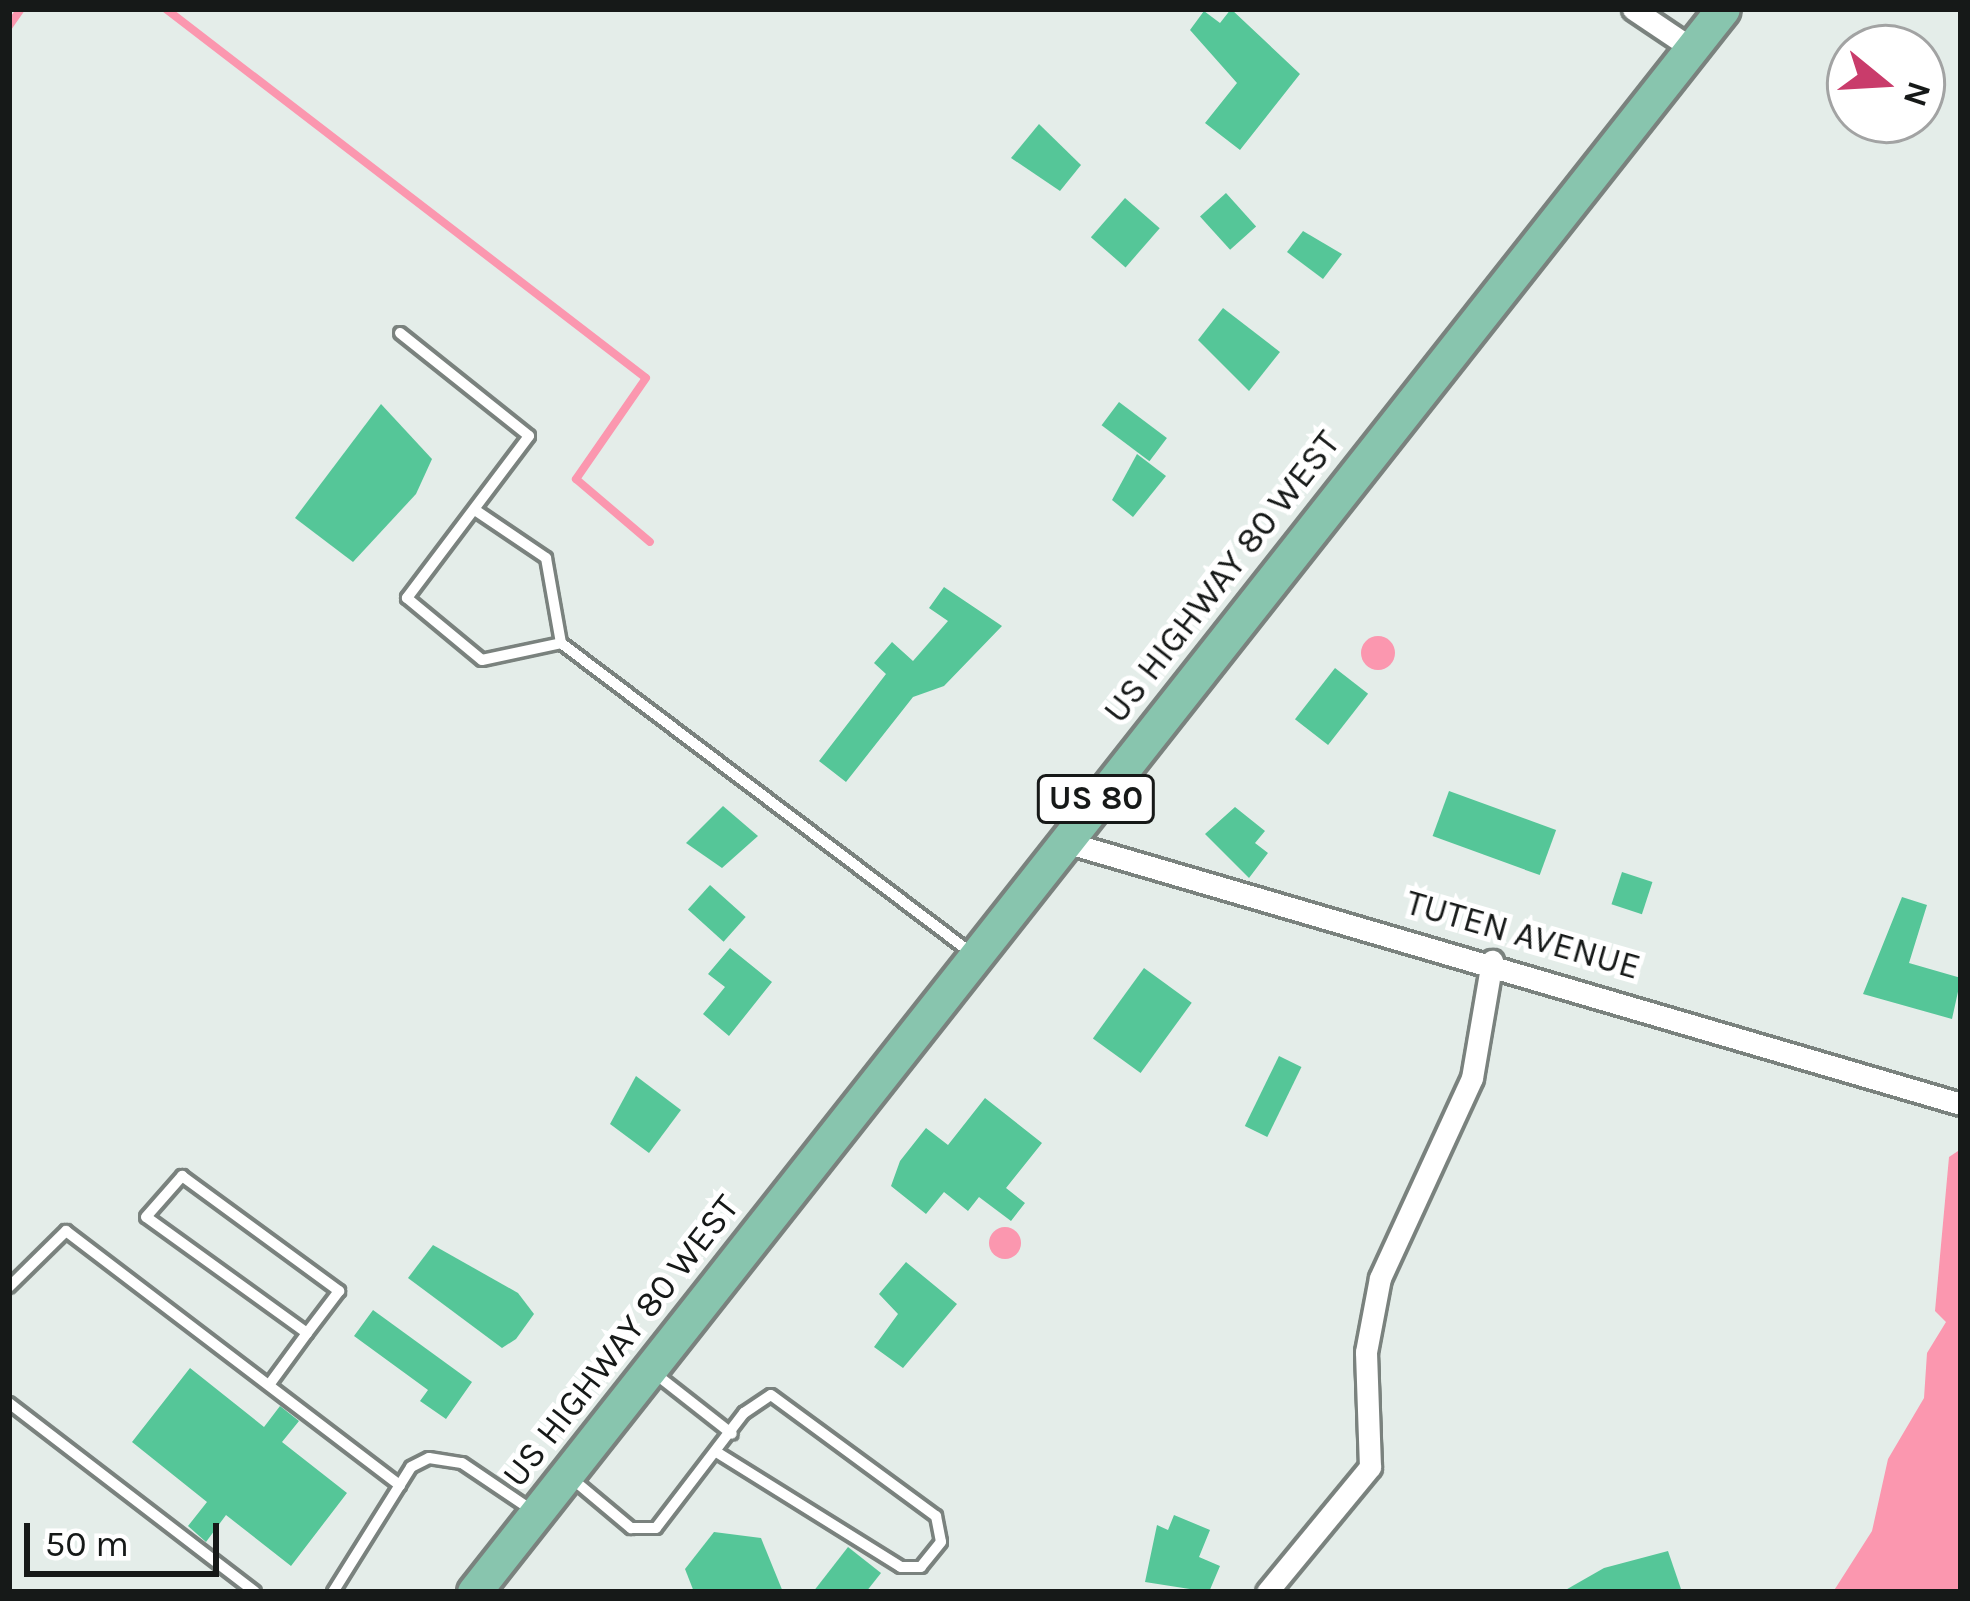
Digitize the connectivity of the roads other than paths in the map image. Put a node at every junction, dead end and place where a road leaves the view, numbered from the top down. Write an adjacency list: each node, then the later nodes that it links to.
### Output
1 (1634, 9): 3 (street)
2 (1723, 9): 3 (main road, US HIGHWAY 80 WEST / US 80)
3 (1690, 48): 7 (main road, US HIGHWAY 80 WEST / US 80)
4 (400, 333): 5 (lane)
5 (475, 510): 6 (lane); 6 (lane)
6 (561, 643): 8 (lane)
7 (1062, 842): 8 (main road, US HIGHWAY 80 WEST / US 80); 9 (street, TUTEN AVENUE)
8 (972, 954): 13 (main road, US HIGHWAY 80 WEST / US 80)
9 (1492, 961): 10 (street, TUTEN AVENUE); 24 (street)
10 (1961, 1104)
11 (9, 1287): 14 (lane)
12 (307, 1334): 12 (lane); 14 (lane)
13 (650, 1370): 16 (lane); 18 (main road, US HIGHWAY 80 WEST / US 80)
14 (269, 1385): 19 (lane)
15 (9, 1403): 21 (lane)
16 (732, 1434): 17 (lane); 17 (lane)
17 (718, 1453): 18 (lane)
18 (568, 1474): 20 (main road, US HIGHWAY 80 WEST / US 80)
19 (400, 1485): 20 (lane); 22 (lane)
20 (536, 1513): 23 (main road, US HIGHWAY 80 WEST / US 80)
21 (255, 1592)
22 (333, 1592)
23 (474, 1592)
24 (1267, 1592)

